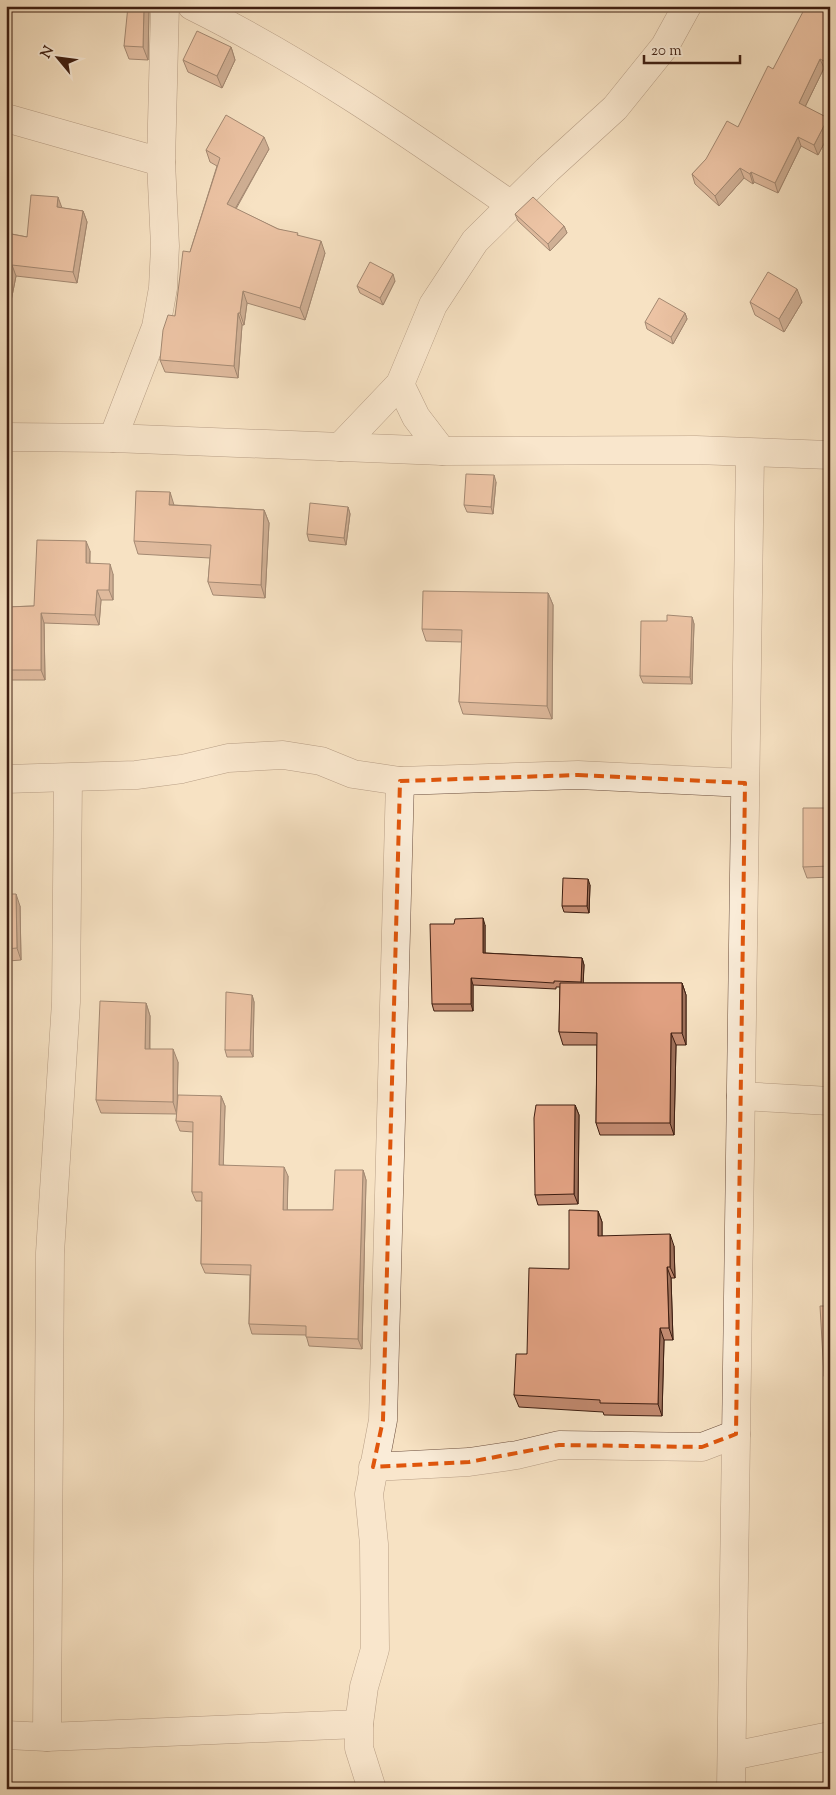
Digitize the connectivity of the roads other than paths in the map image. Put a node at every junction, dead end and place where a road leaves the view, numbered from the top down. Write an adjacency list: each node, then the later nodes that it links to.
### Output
1 (165, 6): 5 (street)
2 (192, 6): 6 (street)
3 (686, 6): 6 (street)
4 (6, 118): 5 (street)
5 (161, 162): 9 (street)
6 (511, 205): 7 (street)
7 (400, 384): 10 (street); 11 (street)
8 (6, 437): 9 (street)
9 (114, 438): 10 (street)
10 (340, 447): 11 (street)
11 (442, 451): 12 (street)
12 (750, 454): 13 (street); 17 (street)
13 (830, 455)
14 (68, 778): 15 (street); 16 (street); 27 (street)
15 (6, 779)
16 (400, 781): 17 (street); 22 (street)
17 (745, 783): 18 (street)
18 (741, 1096): 19 (street); 20 (street)
19 (830, 1101)
20 (736, 1434): 21 (street); 23 (street)
21 (702, 1447): 22 (street); 23 (street)
22 (373, 1467): 24 (street)
23 (735, 1480): 28 (street)
24 (359, 1724): 27 (street); 29 (street)
25 (6, 1735): 27 (street)
26 (830, 1736): 28 (street)
27 (48, 1737)
28 (732, 1756): 30 (street)
29 (372, 1789)
30 (731, 1789)

